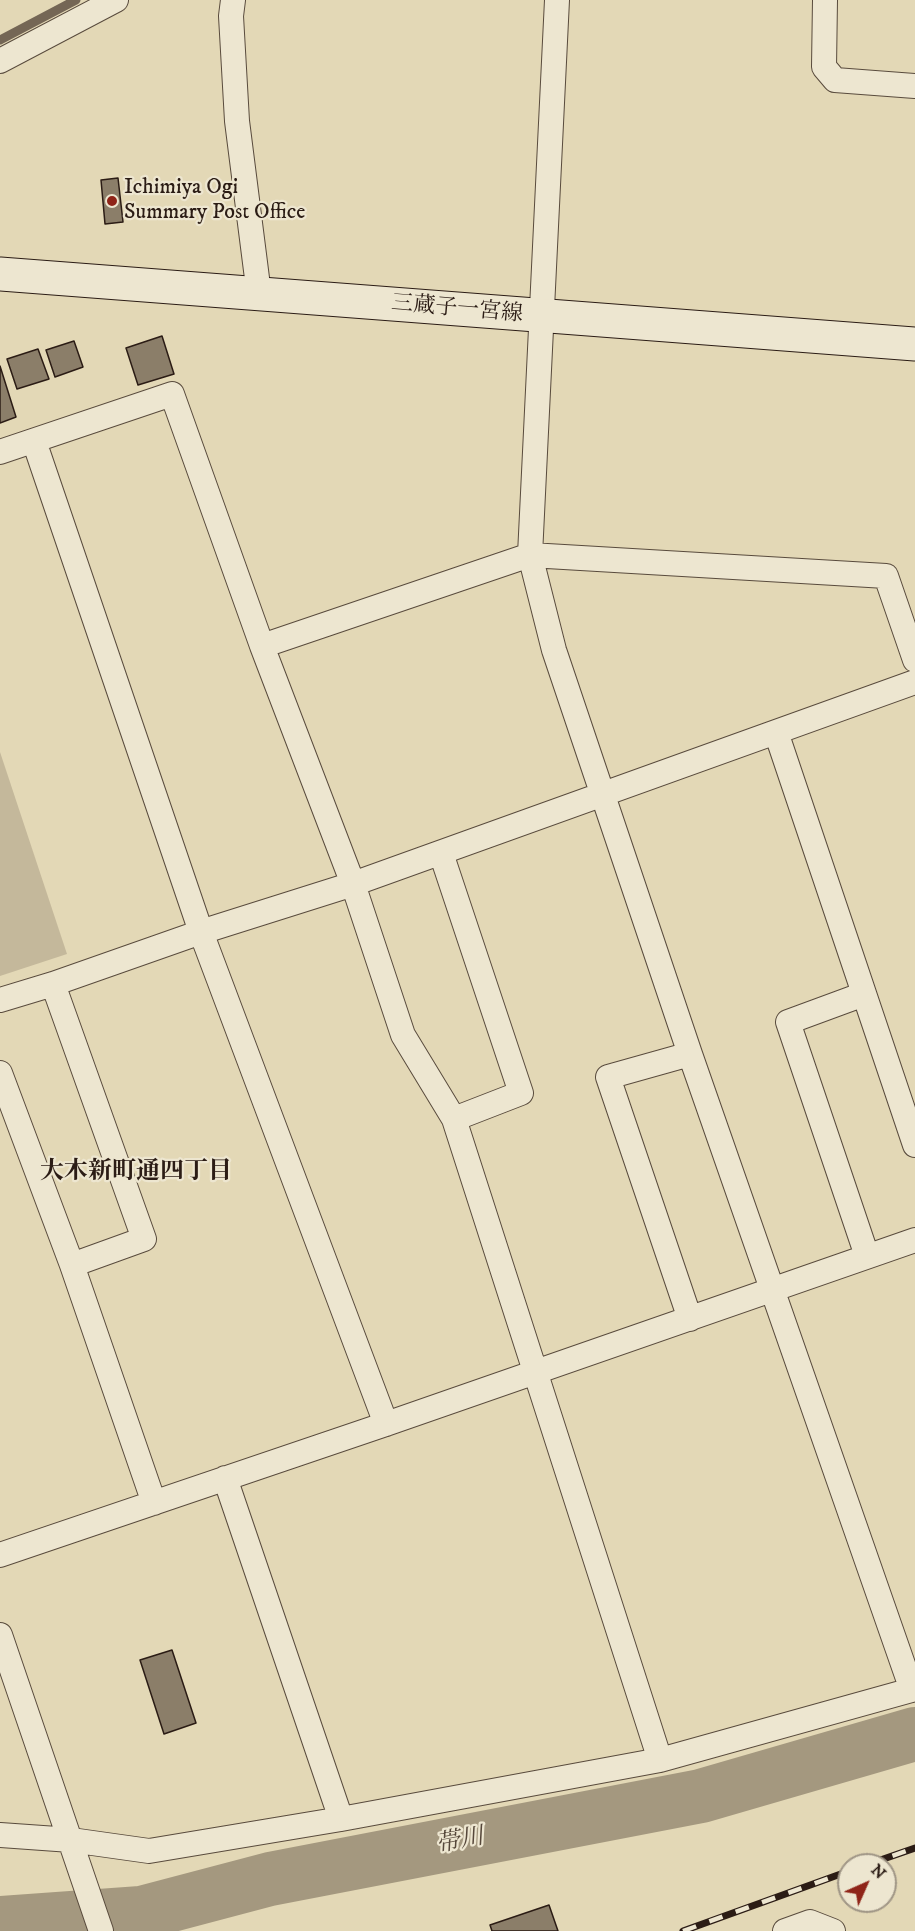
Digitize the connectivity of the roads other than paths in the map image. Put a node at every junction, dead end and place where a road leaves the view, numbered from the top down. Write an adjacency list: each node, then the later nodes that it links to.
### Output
1 (117, 0): 5 (street)
2 (232, 0): 8 (street)
3 (557, 0): 9 (street)
4 (825, 0): 6 (street)
5 (0, 61)
6 (915, 86)
7 (0, 274): 8 (main road, 三蔵子一宮線)
8 (259, 294): 9 (main road, 三蔵子一宮線)
9 (540, 316): 10 (main road, 三蔵子一宮線); 13 (street)
10 (915, 344)
11 (34, 441): 12 (street); 14 (street); 21 (street)
12 (0, 452)
13 (530, 555): 14 (street); 15 (street); 18 (street)
14 (262, 646): 20 (street)
15 (915, 660)
16 (915, 682): 17 (street)
17 (776, 732): 18 (street); 23 (street)
18 (604, 795): 19 (street); 25 (street)
19 (441, 853): 20 (street); 27 (street)
20 (353, 884): 21 (street); 27 (street)
21 (201, 932): 22 (street); 35 (street)
22 (53, 984): 24 (street); 31 (street)
23 (864, 994): 28 (street); 30 (street)
24 (0, 1000)
25 (690, 1054): 32 (street); 33 (street)
26 (0, 1073): 31 (street)
27 (454, 1119): 34 (street)
28 (915, 1145)
29 (915, 1240): 30 (street)
30 (867, 1256): 32 (street)
31 (72, 1265): 37 (street)
32 (773, 1288): 33 (street); 40 (street)
33 (690, 1319): 34 (street)
34 (534, 1373): 35 (street); 41 (street)
35 (386, 1424): 36 (street)
36 (225, 1478): 37 (street); 42 (street)
37 (154, 1503): 38 (street)
38 (0, 1555)
39 (0, 1635): 44 (street)
40 (913, 1689): 41 (street)
41 (660, 1760): 42 (street)
42 (341, 1819): 44 (street)
43 (0, 1835): 44 (street)
44 (71, 1840): 45 (street)
45 (101, 1931)
46 (785, 1931): 47 (street)
47 (833, 1931)

